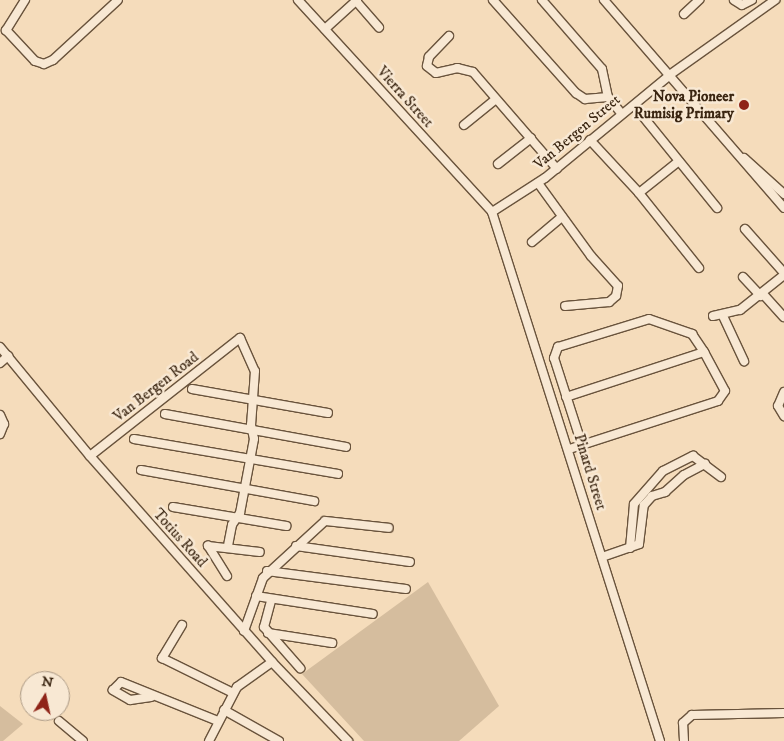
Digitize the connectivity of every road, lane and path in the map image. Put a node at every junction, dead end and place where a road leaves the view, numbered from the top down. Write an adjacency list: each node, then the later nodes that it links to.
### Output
1 (25, 0): 2 (street)
2 (118, 0)
3 (298, 0): 14 (street, Vierra Street)
4 (493, 0): 17 (street)
5 (542, 0): 17 (street)
6 (604, 0): 16 (street)
7 (699, 0): 12 (street)
8 (734, 0): 9 (street)
9 (752, 0)
10 (775, 0): 16 (street, Van Bergen Street)
11 (356, 1): 13 (street); 14 (street)
12 (684, 14)
13 (379, 27)
14 (325, 29): 33 (street, Vierra Street)
15 (449, 36): 18 (street)
16 (671, 74): 19 (street, Van Bergen Street); 24 (street)
17 (608, 97): 19 (street)
18 (496, 99): 21 (street); 22 (street)
19 (621, 113): 23 (street, Van Bergen Street)
20 (641, 114): 25 (street)
21 (464, 125)
22 (531, 138): 26 (street); 27 (street)
23 (590, 140): 27 (street, Van Bergen Street); 29 (street)
24 (738, 154): 30 (street); 32 (street)
25 (679, 161): 29 (street); 31 (street)
26 (498, 164)
27 (557, 168): 28 (street, Van Bergen Street)
28 (538, 183): 33 (street, Van Bergen Street); 34 (street)
29 (639, 193): 37 (street)
30 (784, 194)
31 (717, 208)
32 (784, 208)
33 (492, 212): 63 (street, Pinard Street)
34 (562, 217): 36 (street); 41 (street)
35 (746, 229): 38 (street)
36 (532, 242)
37 (699, 268)
38 (784, 274): 40 (street)
39 (744, 277): 40 (street)
40 (762, 295): 43 (street); 44 (street)
41 (565, 306)
42 (713, 316): 43 (street)
43 (723, 316): 48 (street)
44 (784, 317)
45 (0, 347): 47 (street, Totius Road)
46 (704, 352): 52 (street); 52 (street); 61 (street)
47 (8, 356): 49 (street); 64 (street, Totius Road)
48 (744, 361)
49 (0, 363)
50 (192, 389): 53 (street)
51 (784, 392): 57 (street)
52 (566, 397): 61 (street)
53 (253, 401): 55 (street); 58 (street); 64 (street, Van Bergen Road)
54 (165, 414): 58 (street)
55 (328, 414)
56 (0, 415): 59 (street)
57 (784, 416)
58 (251, 430): 62 (street); 65 (street)
59 (0, 434)
60 (134, 439): 65 (street)
61 (582, 445): 63 (street)
62 (346, 447)
63 (569, 449): 82 (street, Pinard Street)
64 (90, 456): 91 (street, Totius Road)
65 (251, 458): 68 (street); 71 (street)
66 (705, 464): 69 (street); 70 (street); 72 (street)
67 (141, 470): 71 (street)
68 (338, 474)
69 (721, 477)
70 (648, 488): 72 (street); 80 (street)
71 (245, 490): 73 (street); 75 (street)
72 (654, 494): 80 (street)
73 (314, 501)
74 (174, 507): 75 (street)
75 (238, 518): 76 (street); 78 (street)
76 (286, 526)
77 (389, 528): 79 (street)
78 (228, 546): 81 (street); 85 (street)
79 (296, 546): 83 (street); 84 (street)
80 (630, 548): 82 (street)
81 (260, 552)
82 (602, 557): 106 (street, Pinard Street)
83 (410, 562)
84 (267, 572): 86 (street); 87 (street)
85 (227, 576)
86 (406, 589)
87 (256, 596): 88 (street); 91 (street)
88 (271, 601): 89 (street); 92 (street)
89 (373, 614)
90 (182, 625): 96 (street)
91 (244, 631): 94 (street, Totius Road)
92 (268, 633): 93 (street); 95 (street)
93 (332, 643)
94 (272, 662): 96 (street); 105 (street, Totius Road)
95 (300, 668)
96 (233, 693): 98 (street)
97 (151, 697): 101 (street)
98 (224, 710): 101 (street); 104 (street)
99 (784, 713): 107 (street)
100 (58, 721): 102 (street)
101 (218, 721): 103 (street)
102 (83, 741)
103 (209, 741)
104 (279, 741)
105 (348, 741)
106 (660, 741)
107 (684, 741)

